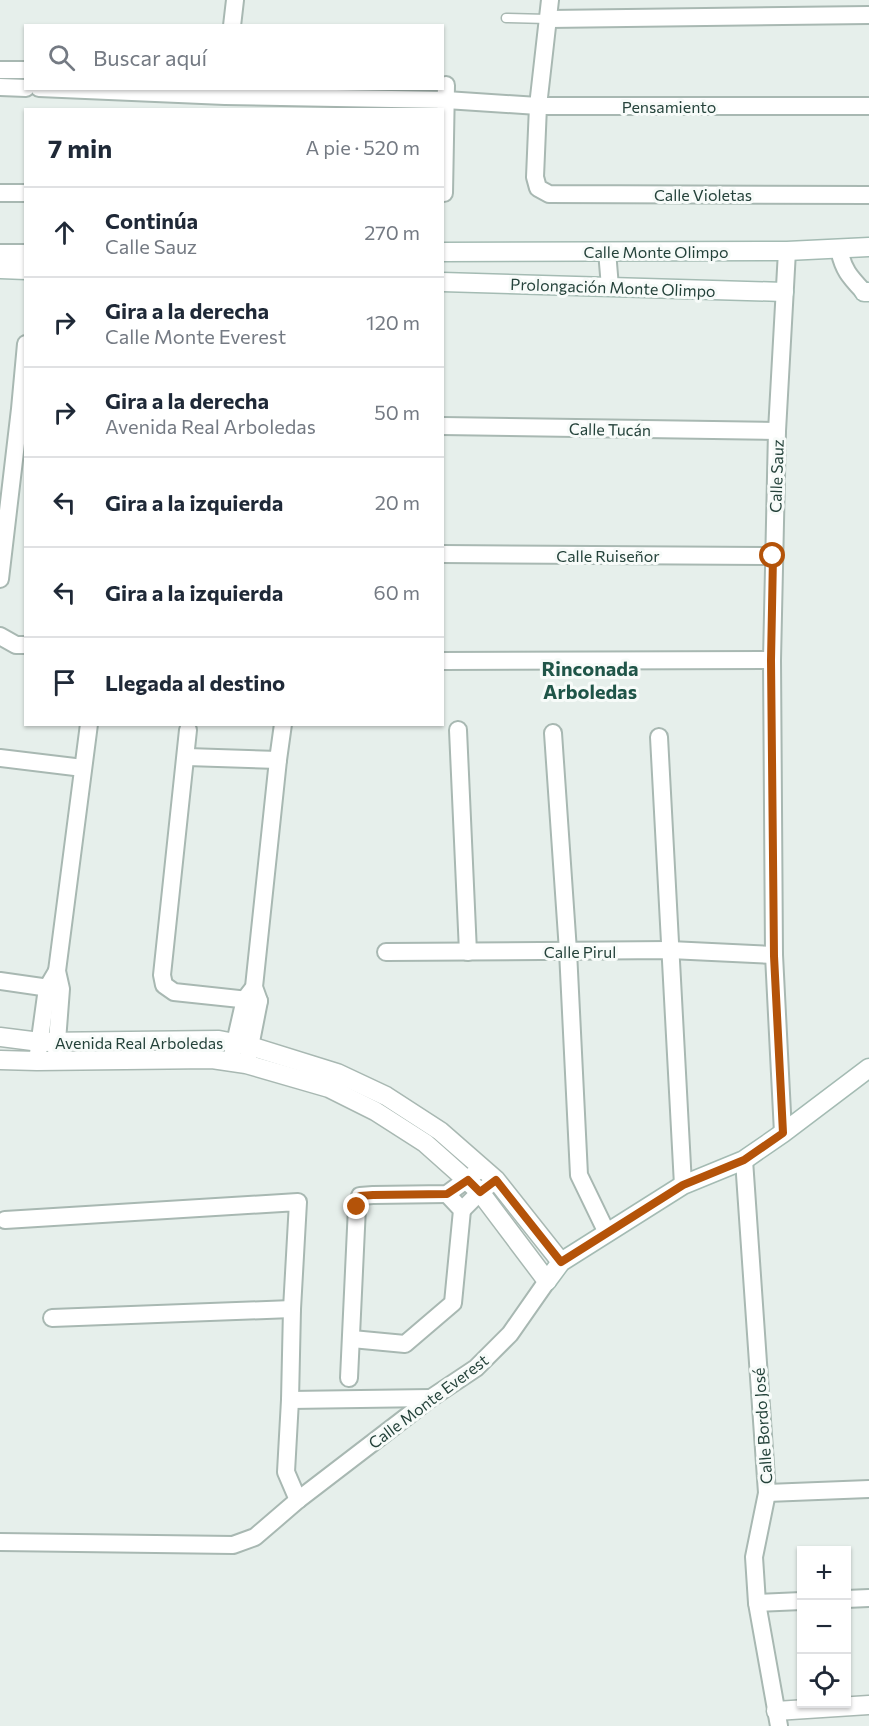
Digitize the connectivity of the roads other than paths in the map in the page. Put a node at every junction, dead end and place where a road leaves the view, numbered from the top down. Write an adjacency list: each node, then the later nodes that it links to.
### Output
1 (235, 0): 6 (street)
2 (550, 0): 5 (street)
3 (869, 15): 5 (street)
4 (507, 18): 5 (lane)
5 (549, 19): 14 (street)
6 (232, 24)
7 (0, 70): 8 (street)
8 (24, 70)
9 (0, 87): 10 (street)
10 (24, 88)
11 (76, 90): 13 (street)
12 (445, 90): 13 (street); 14 (street, Pensamiento); 16 (street)
13 (225, 98)
14 (538, 106): 15 (street, Pensamiento); 19 (street, Calle Violetas)
15 (869, 106)
16 (444, 142)
17 (0, 193): 18 (street)
18 (24, 193)
19 (869, 195)
20 (869, 247): 21 (street, Calle Monte Olimpo)
21 (839, 249): 22 (street, Calle Monte Olimpo); 32 (street)
22 (788, 251): 25 (street, Calle Monte Olimpo); 31 (street, Calle Sauz)
23 (0, 252): 26 (street)
24 (444, 252): 25 (street, Calle Monte Olimpo)
25 (607, 252): 30 (street)
26 (24, 253)
27 (0, 269): 28 (street)
28 (24, 270)
29 (444, 282): 30 (street, Prolongación Monte Olimpo)
30 (610, 287): 31 (street, Prolongación Monte Olimpo)
31 (784, 292): 36 (street, Calle Sauz)
32 (866, 292)
33 (24, 387): 34 (street)
34 (23, 409): 39 (street)
35 (444, 426): 36 (street, Calle Tucán)
36 (777, 431): 38 (street, Calle Sauz)
37 (444, 554): 38 (street, Calle Ruiseñor)
38 (773, 556): 42 (street, Calle Sauz)
39 (0, 579)
40 (0, 636): 41 (street)
41 (24, 645)
42 (771, 660): 43 (street); 58 (street, Calle Sauz)
43 (444, 661)
44 (89, 726): 53 (street)
45 (283, 726): 52 (street)
46 (188, 730): 50 (street)
47 (458, 730): 57 (street)
48 (553, 733): 55 (street)
49 (659, 737): 54 (street)
50 (187, 757): 52 (street); 61 (street)
51 (0, 758): 53 (street)
52 (278, 760): 61 (street)
53 (83, 768): 60 (street)
54 (670, 950): 55 (street, Calle Pirul); 58 (street, Calle Pirul); 73 (street)
55 (568, 951): 57 (street, Calle Pirul); 78 (street)
56 (386, 952): 57 (street, Calle Pirul)
57 (468, 952)
58 (774, 956): 69 (street, Calle Sauz)
59 (0, 981): 60 (street)
60 (54, 988): 63 (street)
61 (253, 996): 64 (street)
62 (0, 1038): 63 (street, Avenida Real Arboledas)
63 (48, 1042): 64 (street, Avenida Real Arboledas); 66 (street)
64 (243, 1044): 67 (street); 71 (street, Avenida Real Arboledas)
65 (0, 1060): 66 (street)
66 (46, 1061): 67 (street)
67 (239, 1062): 74 (street)
68 (869, 1068): 69 (street, Calle Monte Everest)
69 (783, 1133): 70 (street, Calle Monte Everest)
70 (744, 1160): 73 (street, Calle Monte Everest); 88 (street, Calle Bordo José)
71 (482, 1168): 72 (street, Avenida Real Arboledas); 74 (street)
72 (496, 1180): 74 (street); 79 (street, Avenida Real Arboledas)
73 (683, 1185): 78 (street, Calle Monte Everest)
74 (474, 1186): 75 (street); 76 (street); 80 (street)
75 (447, 1194): 76 (street); 83 (street)
76 (462, 1210): 83 (street)
77 (5, 1220): 81 (street)
78 (607, 1233): 79 (street, Calle Monte Everest)
79 (561, 1262): 80 (street, Calle Monte Everest)
80 (548, 1281): 85 (street, Calle Monte Everest)
81 (292, 1309): 82 (street); 86 (street)
82 (52, 1318)
83 (352, 1340): 84 (street)
84 (349, 1378)
85 (431, 1398): 86 (street); 89 (street, Calle Monte Everest)
86 (290, 1400): 89 (street)
87 (869, 1489): 88 (street)
88 (767, 1493): 94 (street, Calle Bordo José)
89 (298, 1500): 90 (street, Calle Monte Everest)
90 (0, 1542)
91 (869, 1598): 92 (street)
92 (851, 1599)
93 (797, 1601): 94 (street)
94 (757, 1603): 96 (street, Calle Bordo José)
95 (869, 1705): 96 (street)
96 (777, 1719)

